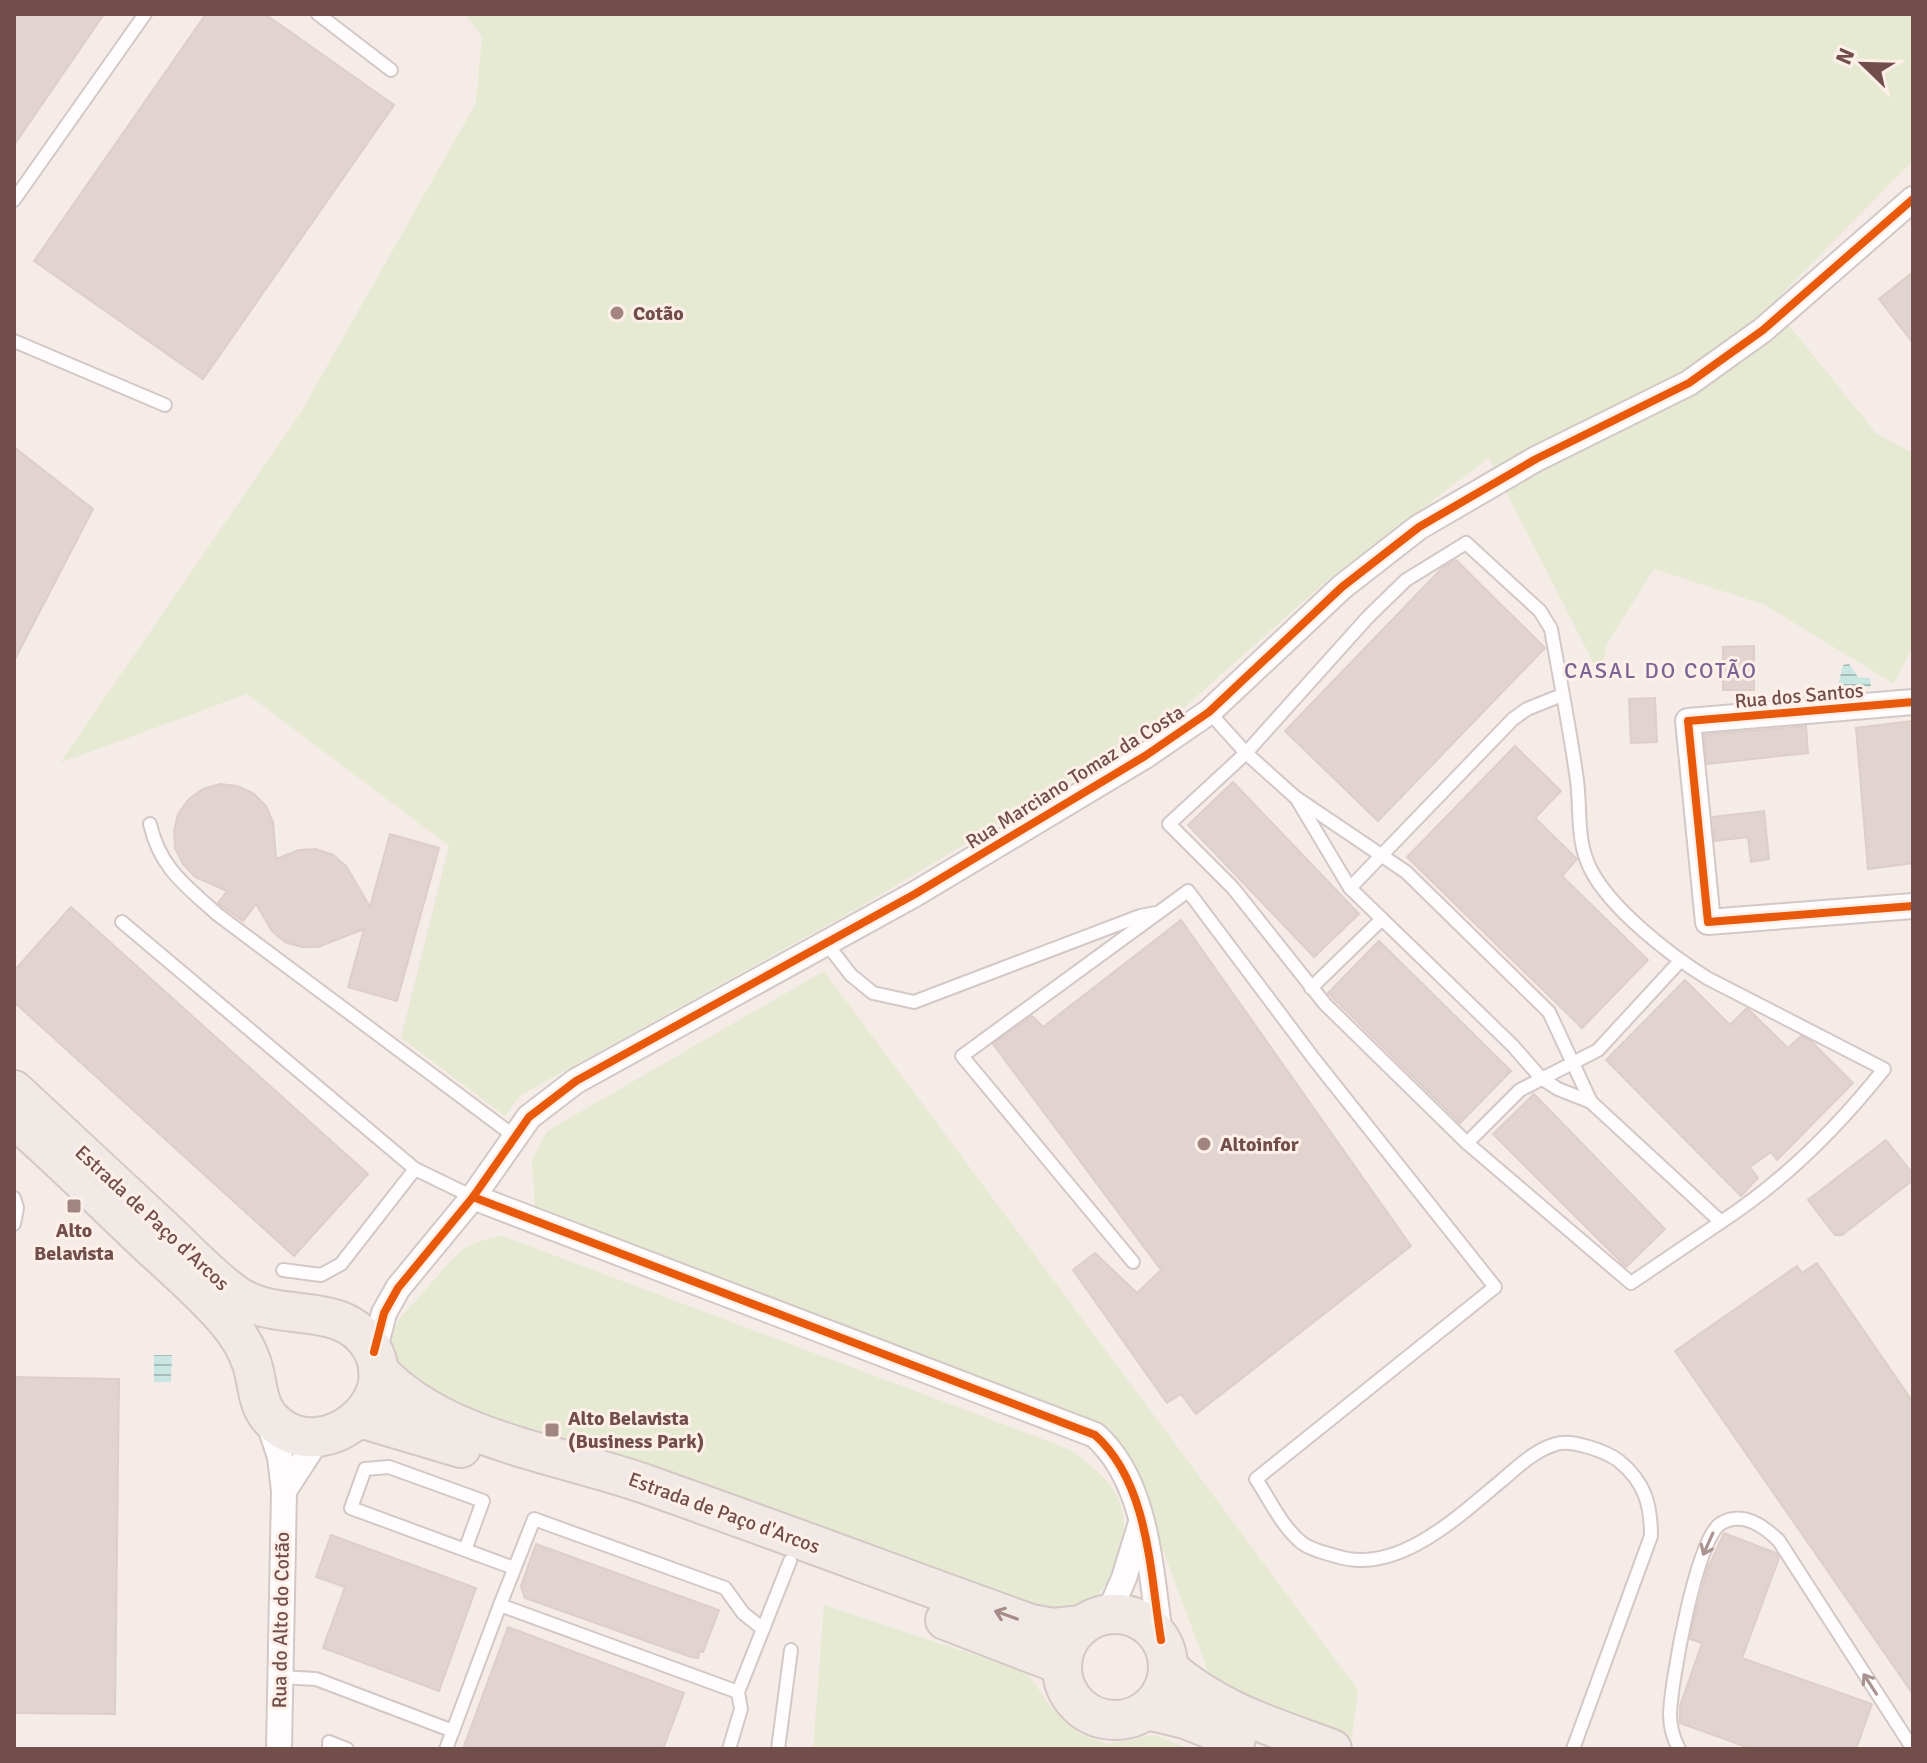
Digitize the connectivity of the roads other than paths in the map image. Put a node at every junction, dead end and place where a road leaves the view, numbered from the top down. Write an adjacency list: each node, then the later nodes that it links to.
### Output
1 (145, 14): 5 (lane)
2 (318, 14): 3 (lane)
3 (391, 70)
4 (1913, 199): 10 (street, Rua Marciano Tomaz da Costa)
5 (14, 200)
6 (14, 341): 7 (lane)
7 (165, 405)
8 (1562, 695): 11 (lane); 14 (lane); 21 (lane)
9 (1913, 702): 16 (street, Rua dos Santos)
10 (1209, 712): 11 (lane); 20 (street, Rua Marciano Tomaz da Costa)
11 (1246, 753): 12 (lane); 22 (lane)
12 (1295, 797): 14 (lane); 15 (lane)
13 (150, 824): 28 (lane)
14 (1382, 853): 15 (lane); 23 (lane)
15 (1350, 888): 18 (lane)
16 (1913, 906)
17 (1162, 912): 20 (lane); 35 (lane); 67 (lane)
18 (1382, 919): 22 (lane); 24 (lane)
19 (122, 922): 30 (lane)
20 (826, 943): 28 (street, Rua Marciano Tomaz da Costa)
21 (1680, 961): 23 (lane); 33 (lane)
22 (1311, 988): 29 (lane)
23 (1575, 1064): 24 (lane); 26 (lane)
24 (1541, 1078): 26 (lane); 29 (lane)
25 (14, 1090): 38 (main road, Estrada de Paço d'Arcos)
26 (1591, 1102): 33 (lane)
27 (14, 1118): 40 (main road, Estrada de Paço d'Arcos)
28 (514, 1136): 31 (street, Rua Marciano Tomaz da Costa)
29 (1467, 1143): 33 (lane)
30 (415, 1169): 31 (lane); 36 (lane)
31 (473, 1197): 37 (street, Rua Marciano Tomaz da Costa); 45 (street)
32 (14, 1198): 34 (lane)
33 (1721, 1222)
34 (14, 1224)
35 (1133, 1262)
36 (283, 1270)
37 (398, 1288): 38 (street, Rua Marciano Tomaz da Costa); 39 (street, Rua Marciano Tomaz da Costa)
38 (323, 1317): 39 (main road, Estrada de Paço d'Arcos); 40 (main road)
39 (376, 1361): 42 (main road); 50 (main road, Estrada de Paço d'Arcos, one-way to 39)
40 (254, 1377): 41 (main road, Estrada de Paço d'Arcos)
41 (266, 1415): 43 (main road); 44 (street, Rua do Alto do Cotão)
42 (360, 1418): 43 (main road); 47 (main road, Estrada de Paço d'Arcos)
43 (319, 1437): 44 (street)
44 (284, 1491): 55 (street, Rua do Alto do Cotão)
45 (1142, 1520): 50 (street); 53 (street)
46 (465, 1550): 46 (lane); 48 (lane)
47 (790, 1561): 51 (lane); 54 (main road, Estrada de Paço d'Arcos)
48 (514, 1568): 49 (lane); 51 (lane)
49 (500, 1605): 56 (lane); 58 (lane)
50 (1095, 1620): 53 (main road, Estrada de Paço d'Arcos); 54 (main road)
51 (763, 1629): 56 (lane)
52 (791, 1650): 64 (lane)
53 (1165, 1654): 57 (main road); 66 (main road, Estrada de Paço d'Arcos)
54 (1062, 1665): 57 (main road)
55 (280, 1677): 58 (lane); 59 (street, Rua do Alto do Cotão)
56 (738, 1692): 63 (lane)
57 (1148, 1710): 65 (main road)
58 (453, 1731): 62 (lane)
59 (279, 1749)
60 (329, 1749): 61 (lane)
61 (347, 1749)
62 (446, 1749)
63 (729, 1749)
64 (778, 1749)
65 (1262, 1749)
66 (1332, 1749)
67 (1573, 1749)
68 (1679, 1749): 69 (lane, one-way to 68)
69 (1913, 1749)

